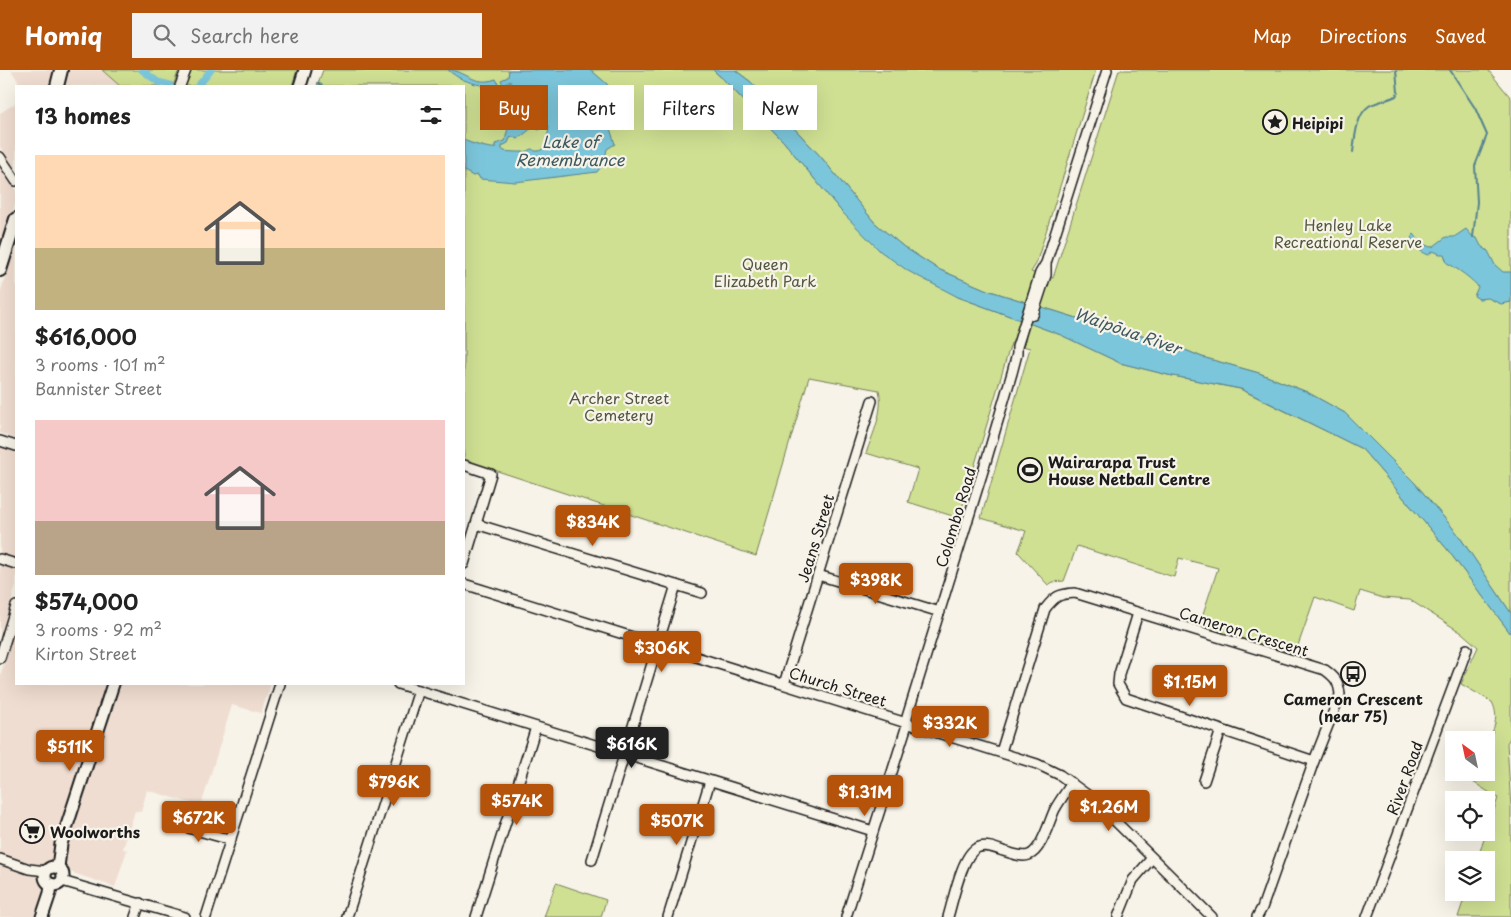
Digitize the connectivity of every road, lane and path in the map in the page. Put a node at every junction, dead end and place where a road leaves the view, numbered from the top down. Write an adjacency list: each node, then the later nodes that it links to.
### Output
1 (62, 70): 5 (highway)
2 (186, 70): 6 (street)
3 (305, 70): 7 (main road)
4 (1107, 70): 25 (street, Colombo Road)
5 (57, 85)
6 (180, 85)
7 (300, 85)
8 (0, 157): 9 (street)
9 (15, 180)
10 (15, 222): 11 (highway)
11 (0, 270)
12 (872, 400): 20 (street, Jeans Street)
13 (0, 441): 14 (street)
14 (15, 446)
15 (465, 465): 16 (street)
16 (476, 524): 18 (street); 22 (street)
17 (0, 559): 19 (street)
18 (465, 561)
19 (15, 564)
20 (818, 575): 25 (street); 30 (street, Jeans Street)
21 (465, 584): 27 (street, Church Street)
22 (676, 585): 23 (street); 27 (street)
23 (702, 593)
24 (15, 609): 29 (street)
25 (940, 612): 35 (street, Colombo Road)
26 (1138, 613): 37 (street); 38 (street, Cameron Crescent); 40 (street, Cameron Crescent)
27 (658, 645): 30 (street, Church Street); 39 (street)
28 (1467, 649): 66 (street, River Road)
29 (0, 658)
30 (784, 684): 35 (street, Church Street)
31 (113, 685): 50 (main road)
32 (280, 685): 46 (street)
33 (403, 685): 34 (street)
34 (423, 689): 36 (street); 58 (street)
35 (906, 722): 38 (street, Church Street); 45 (street, Colombo Road)
36 (536, 727): 39 (street); 59 (street)
37 (1221, 730): 40 (street); 42 (street)
38 (1001, 752): 43 (street, Church Street)
39 (624, 754): 41 (street); 49 (street)
40 (1314, 761): 65 (street, Cameron Crescent)
41 (710, 781): 45 (street); 60 (street)
42 (1204, 781)
43 (1072, 783): 47 (street, Church Street); 62 (street)
44 (174, 824): 46 (street)
45 (872, 831): 61 (street, Colombo Road)
46 (230, 840): 57 (street)
47 (1152, 858): 63 (street); 64 (street, Church Street)
48 (0, 859): 51 (street)
49 (592, 860)
50 (58, 867): 51 (main road); 52 (main road)
51 (46, 871): 52 (main road)
52 (56, 882): 53 (street); 54 (main road)
53 (140, 903): 55 (street); 56 (street)
54 (42, 917)
55 (136, 917)
56 (185, 917)
57 (206, 917)
58 (347, 917)
59 (476, 917)
60 (668, 917)
61 (846, 917)
62 (948, 917)
63 (1118, 917)
64 (1212, 917)
65 (1257, 917)
66 (1367, 917)

